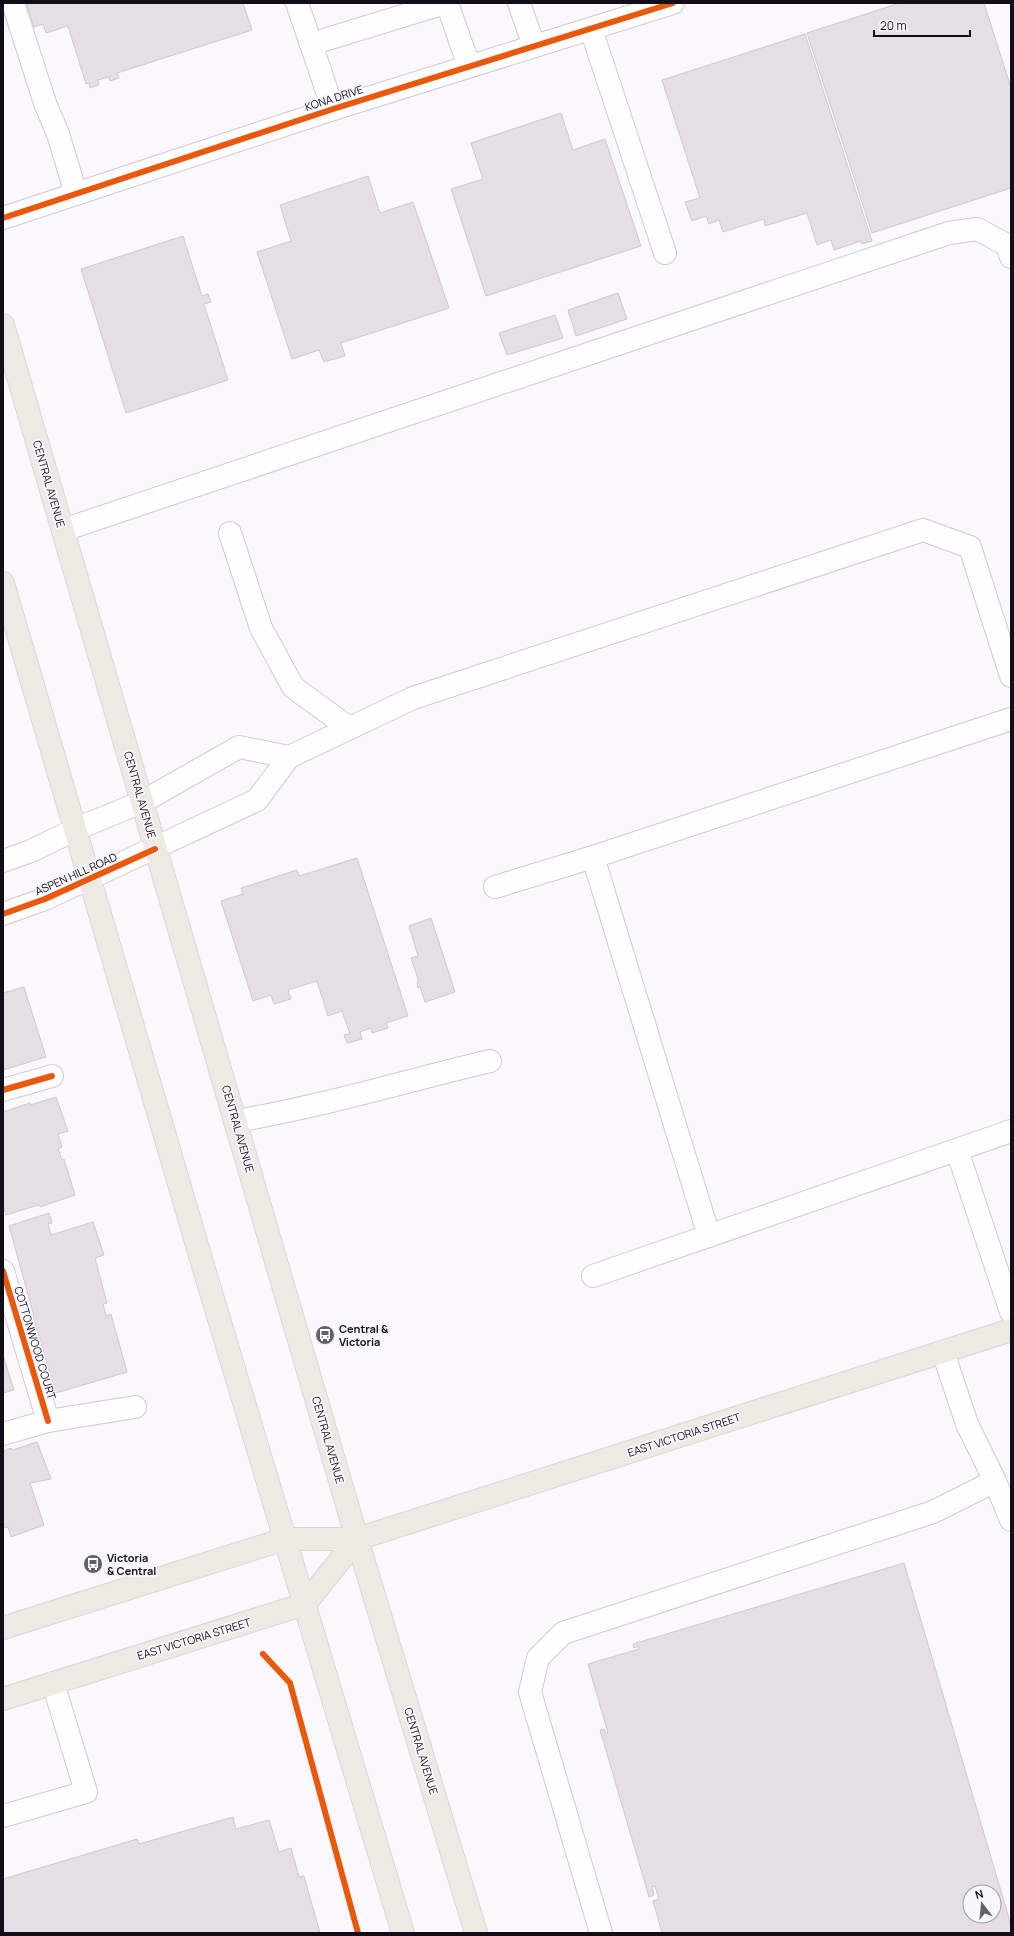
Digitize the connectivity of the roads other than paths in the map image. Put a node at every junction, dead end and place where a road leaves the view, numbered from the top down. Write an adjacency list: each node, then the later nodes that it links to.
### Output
1 (13, 3): 12 (street)
2 (297, 3): 8 (street)
3 (446, 3): 8 (street); 10 (street)
4 (519, 3): 9 (street)
5 (673, 3): 6 (street, KONA DRIVE)
6 (643, 7): 7 (street, KONA DRIVE)
7 (591, 29): 9 (street, KONA DRIVE); 14 (street)
8 (311, 44): 11 (street)
9 (534, 46): 10 (street, KONA DRIVE)
10 (469, 66): 11 (street, KONA DRIVE)
11 (333, 109): 12 (street, KONA DRIVE)
12 (76, 194): 13 (street, KONA DRIVE)
13 (3, 218)
14 (665, 253)
15 (1011, 257): 17 (street)
16 (3, 325): 17 (main road, CENTRAL AVENUE)
17 (63, 530): 24 (main road, CENTRAL AVENUE)
18 (230, 532): 22 (street)
19 (3, 583): 25 (main road)
20 (1011, 676): 22 (street)
21 (1011, 719): 27 (street)
22 (348, 728): 23 (street)
23 (289, 757): 24 (street); 26 (street, ASPEN HILL ROAD)
24 (142, 802): 25 (street); 26 (main road, CENTRAL AVENUE)
25 (76, 830): 28 (street); 29 (main road)
26 (155, 849): 29 (street, ASPEN HILL ROAD); 35 (main road, CENTRAL AVENUE)
27 (593, 857): 30 (street); 38 (street)
28 (3, 861)
29 (88, 879): 31 (street, ASPEN HILL ROAD); 49 (main road)
30 (495, 886)
31 (3, 914)
32 (490, 1061): 35 (street)
33 (52, 1076): 34 (street)
34 (3, 1090)
35 (235, 1121): 50 (main road, CENTRAL AVENUE)
36 (1011, 1131): 37 (street)
37 (957, 1150): 38 (street); 41 (street)
38 (709, 1236): 40 (street)
39 (3, 1271): 45 (street, COTTONWOOD COURT)
40 (593, 1276)
41 (1011, 1312)
42 (1011, 1330): 43 (main road, EAST VICTORIA STREET)
43 (943, 1352): 47 (street); 50 (main road, EAST VICTORIA STREET)
44 (135, 1407): 45 (street)
45 (48, 1421): 46 (street)
46 (3, 1434)
47 (995, 1482): 48 (street); 58 (street)
48 (1011, 1520)
49 (285, 1538): 50 (main road, EAST VICTORIA STREET); 51 (main road); 52 (main road, EAST VICTORIA STREET)
50 (357, 1539): 51 (main road); 57 (main road, CENTRAL AVENUE)
51 (305, 1604): 53 (main road, EAST VICTORIA STREET); 56 (main road)
52 (3, 1628)
53 (53, 1683): 54 (main road, EAST VICTORIA STREET); 55 (street)
54 (3, 1699)
55 (3, 1816)
56 (404, 1933)
57 (476, 1933)
58 (601, 1933)

